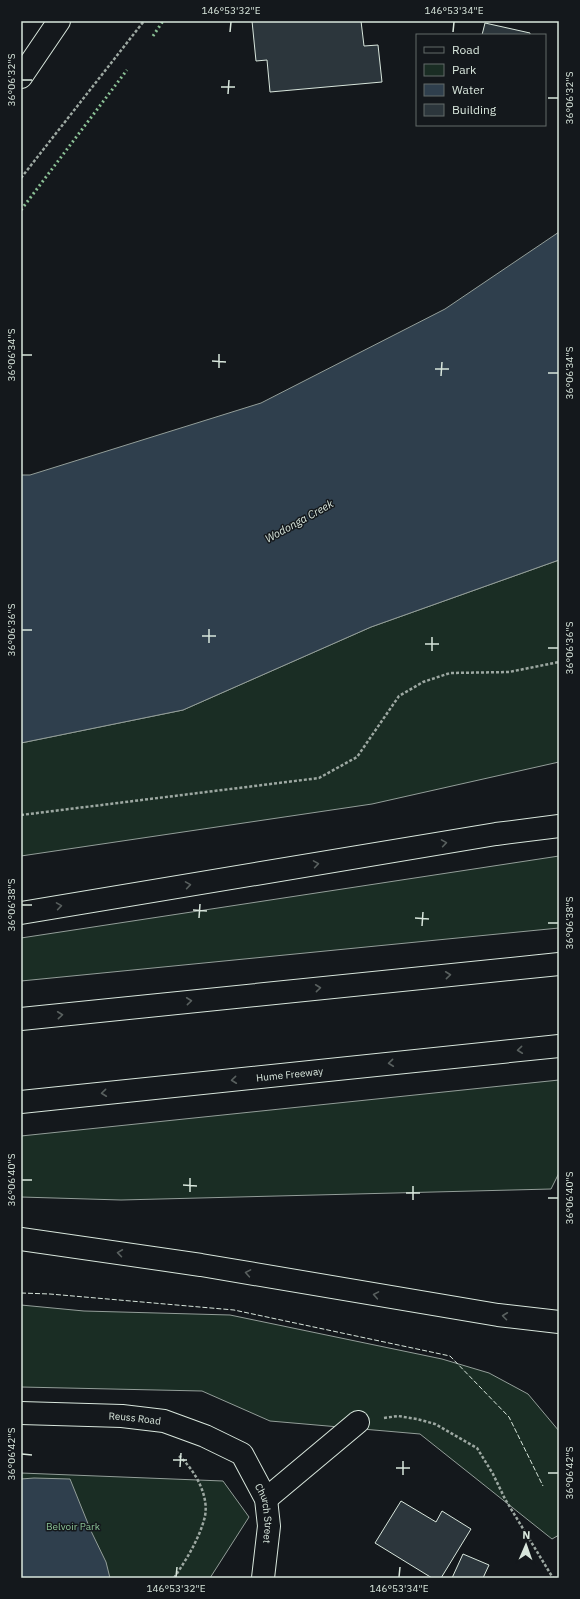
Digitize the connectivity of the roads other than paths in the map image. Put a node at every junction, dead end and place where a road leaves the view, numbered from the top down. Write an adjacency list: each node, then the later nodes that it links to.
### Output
1 (59, 21): 2 (main road)
2 (21, 77)
3 (559, 810): 5 (main road)
4 (559, 826): 5 (main road)
5 (496, 834): 6 (main road, one-way to 5)
6 (21, 912)
7 (559, 964): 8 (main road, one-way to 7)
8 (21, 1019)
9 (559, 1046): 10 (main road, Hume Freeway, one-way to 10)
10 (21, 1102)
11 (21, 1239): 12 (main road, one-way to 11)
12 (554, 1324)
13 (21, 1413): 15 (main road, Reuss Road)
14 (358, 1422): 16 (main road)
15 (242, 1454): 16 (main road, Church Street)
16 (266, 1499): 17 (main road, Church Street)
17 (263, 1578)

